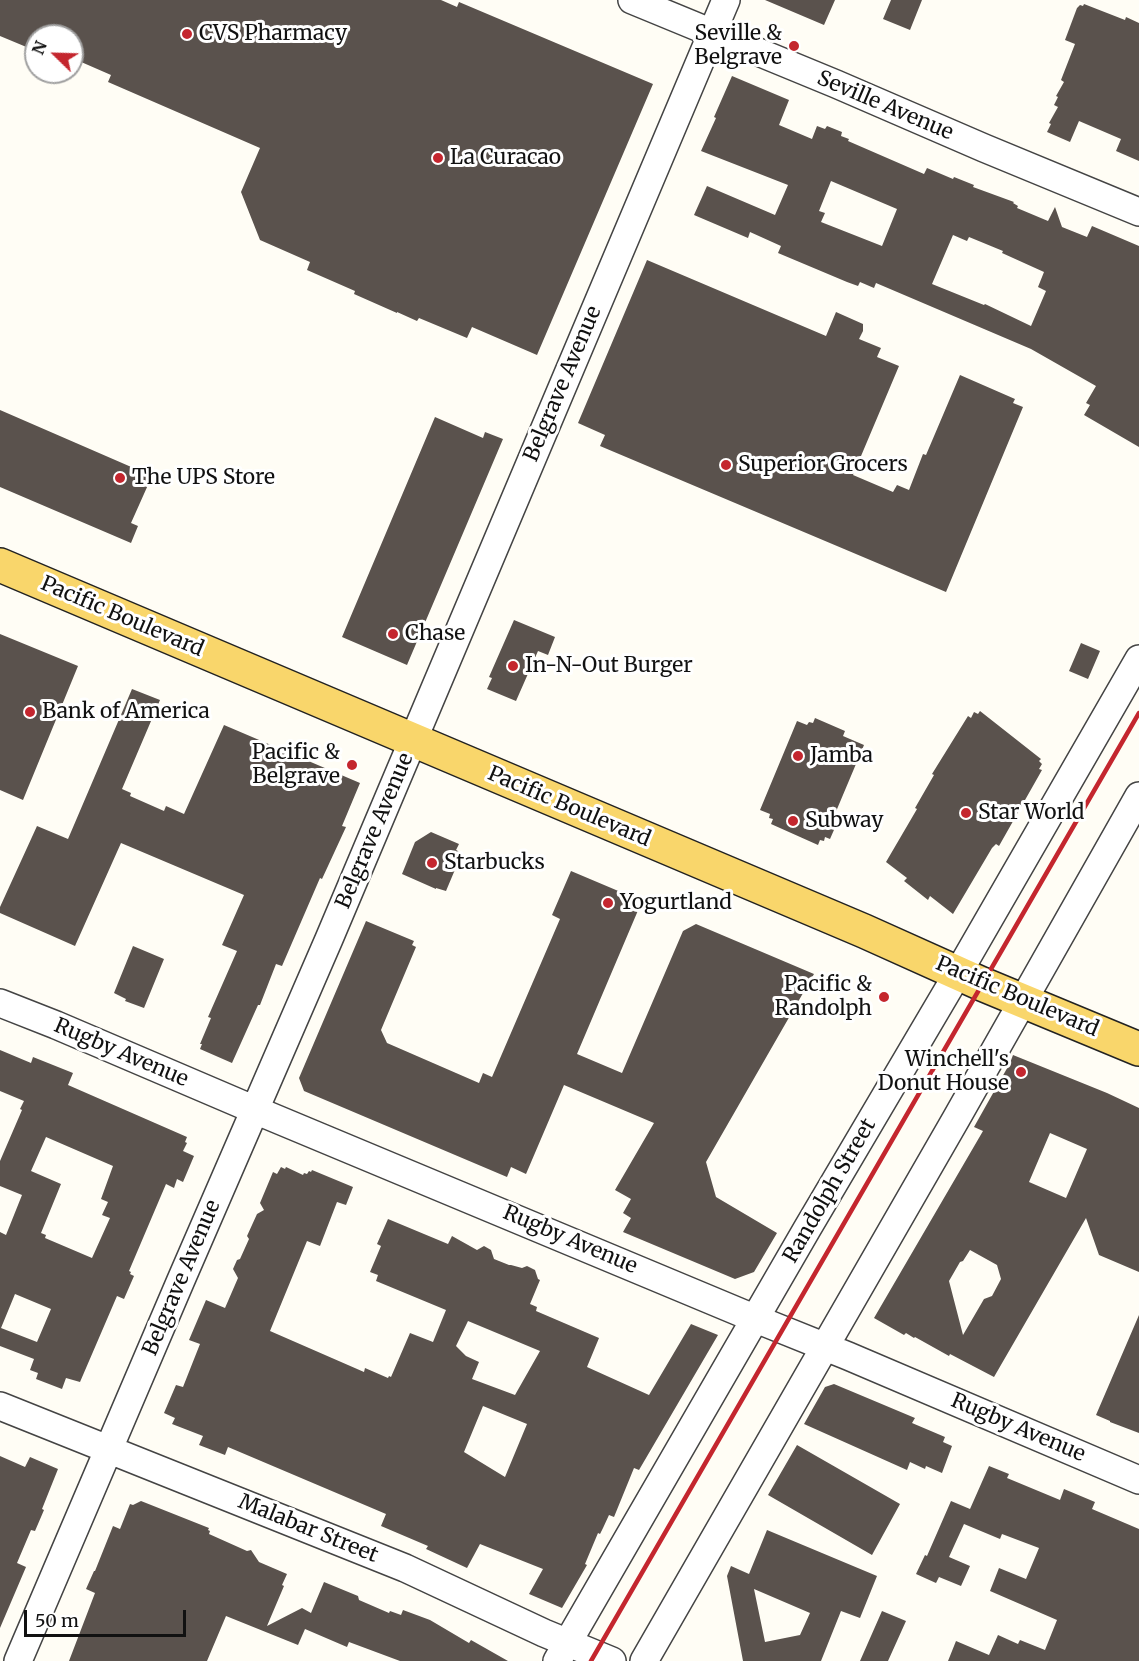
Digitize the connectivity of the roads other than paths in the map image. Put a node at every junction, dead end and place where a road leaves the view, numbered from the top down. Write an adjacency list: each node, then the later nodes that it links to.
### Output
1 (632, 0): 3 (street, Seville Avenue)
2 (726, 0): 3 (street, Belgrave Avenue)
3 (712, 34): 4 (street, Seville Avenue); 7 (street, Belgrave Avenue)
4 (1139, 212)
5 (0, 565): 7 (main road, Pacific Boulevard)
6 (1139, 659): 9 (street, Randolph Street)
7 (413, 741): 9 (main road, Pacific Boulevard); 13 (street, Belgrave Avenue)
8 (1139, 796): 10 (street)
9 (958, 973): 10 (main road, Pacific Boulevard); 14 (street, Randolph Street)
10 (1022, 1001): 12 (main road, Pacific Boulevard); 15 (street)
11 (0, 1003): 13 (street, Rugby Avenue)
12 (1139, 1049)
13 (255, 1110): 14 (street, Rugby Avenue); 17 (street, Belgrave Avenue)
14 (756, 1319): 15 (street, Rugby Avenue); 19 (street, Randolph Street)
15 (824, 1346): 18 (street, Rugby Avenue); 22 (street)
16 (0, 1406): 17 (street, Malabar Street)
17 (108, 1450): 19 (street, Malabar Street); 20 (street, Belgrave Avenue)
18 (1139, 1480)
19 (562, 1652): 21 (street, Malabar Street)
20 (18, 1661)
21 (612, 1661)
22 (644, 1661)

